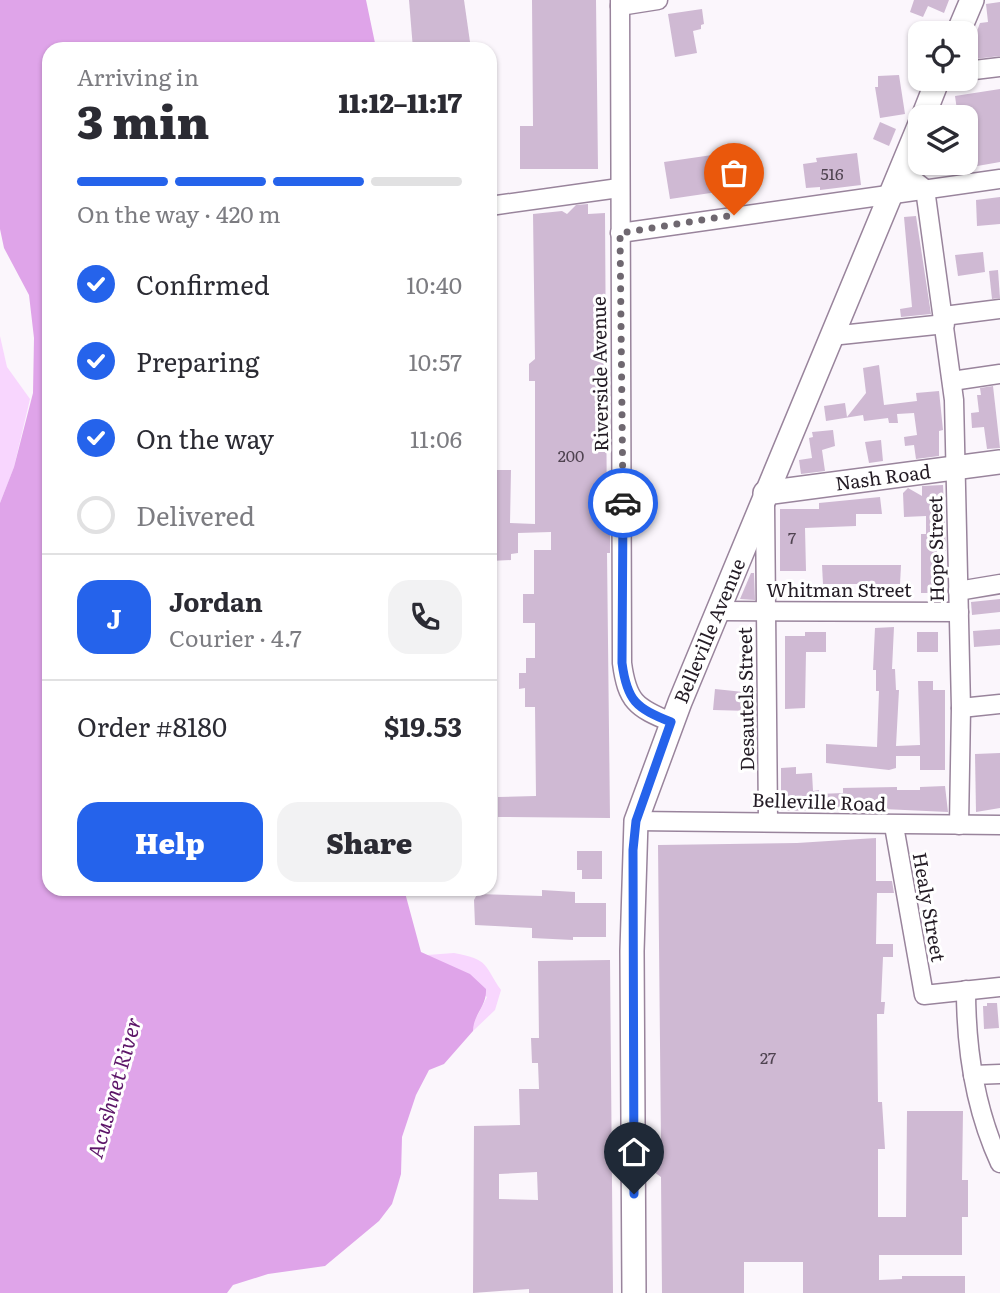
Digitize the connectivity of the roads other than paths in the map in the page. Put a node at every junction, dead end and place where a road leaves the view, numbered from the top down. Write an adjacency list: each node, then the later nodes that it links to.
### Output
1 (658, 0): 3 (street)
2 (972, 0): 4 (main road)
3 (620, 3): 10 (street, Riverside Avenue)
4 (963, 21)
5 (1000, 67): 6 (street)
6 (978, 70)
7 (908, 155): 12 (main road, Belleville Avenue)
8 (911, 175): 11 (street)
9 (1000, 179): 11 (street)
10 (619, 188): 13 (street); 14 (street, Riverside Avenue)
11 (925, 189): 12 (street); 16 (street, Hope Street)
12 (890, 195): 14 (street); 17 (main road, Belleville Avenue)
13 (497, 205)
14 (620, 233): 30 (street, Riverside Avenue)
15 (1000, 309): 16 (street)
16 (945, 320): 17 (street); 19 (street, Hope Street)
17 (831, 336): 22 (main road, Belleville Avenue)
18 (1000, 374): 19 (street)
19 (952, 381): 21 (street, Hope Street)
20 (1000, 462): 21 (main road, Nash Road)
21 (955, 468): 22 (main road, Nash Road); 24 (street, Hope Street)
22 (765, 493): 25 (main road, Belleville Avenue); 26 (street, Desautels Street)
23 (1000, 584): 24 (street)
24 (958, 591): 27 (street, Hope Street)
25 (719, 611): 26 (street, Whitman Street); 30 (main road, Belleville Avenue)
26 (766, 611): 27 (street, Whitman Street); 32 (street, Desautels Street)
27 (958, 612): 29 (street, Hope Street)
28 (1000, 704): 29 (street)
29 (961, 708): 33 (street, Hope Street)
30 (671, 722): 31 (main road, Belleville Avenue)
31 (636, 821): 32 (street, Belleville Road); 41 (main road, Belleville Avenue)
32 (768, 821): 35 (street, Belleville Road)
33 (959, 825): 34 (street, Belleville Road); 35 (street, Belleville Road)
34 (1000, 825)
35 (894, 826): 37 (street, Healy Street)
36 (1000, 987): 37 (street)
37 (966, 990): 39 (street)
38 (1000, 1073): 39 (street)
39 (974, 1075): 40 (street)
40 (1000, 1163)
41 (634, 1293)

